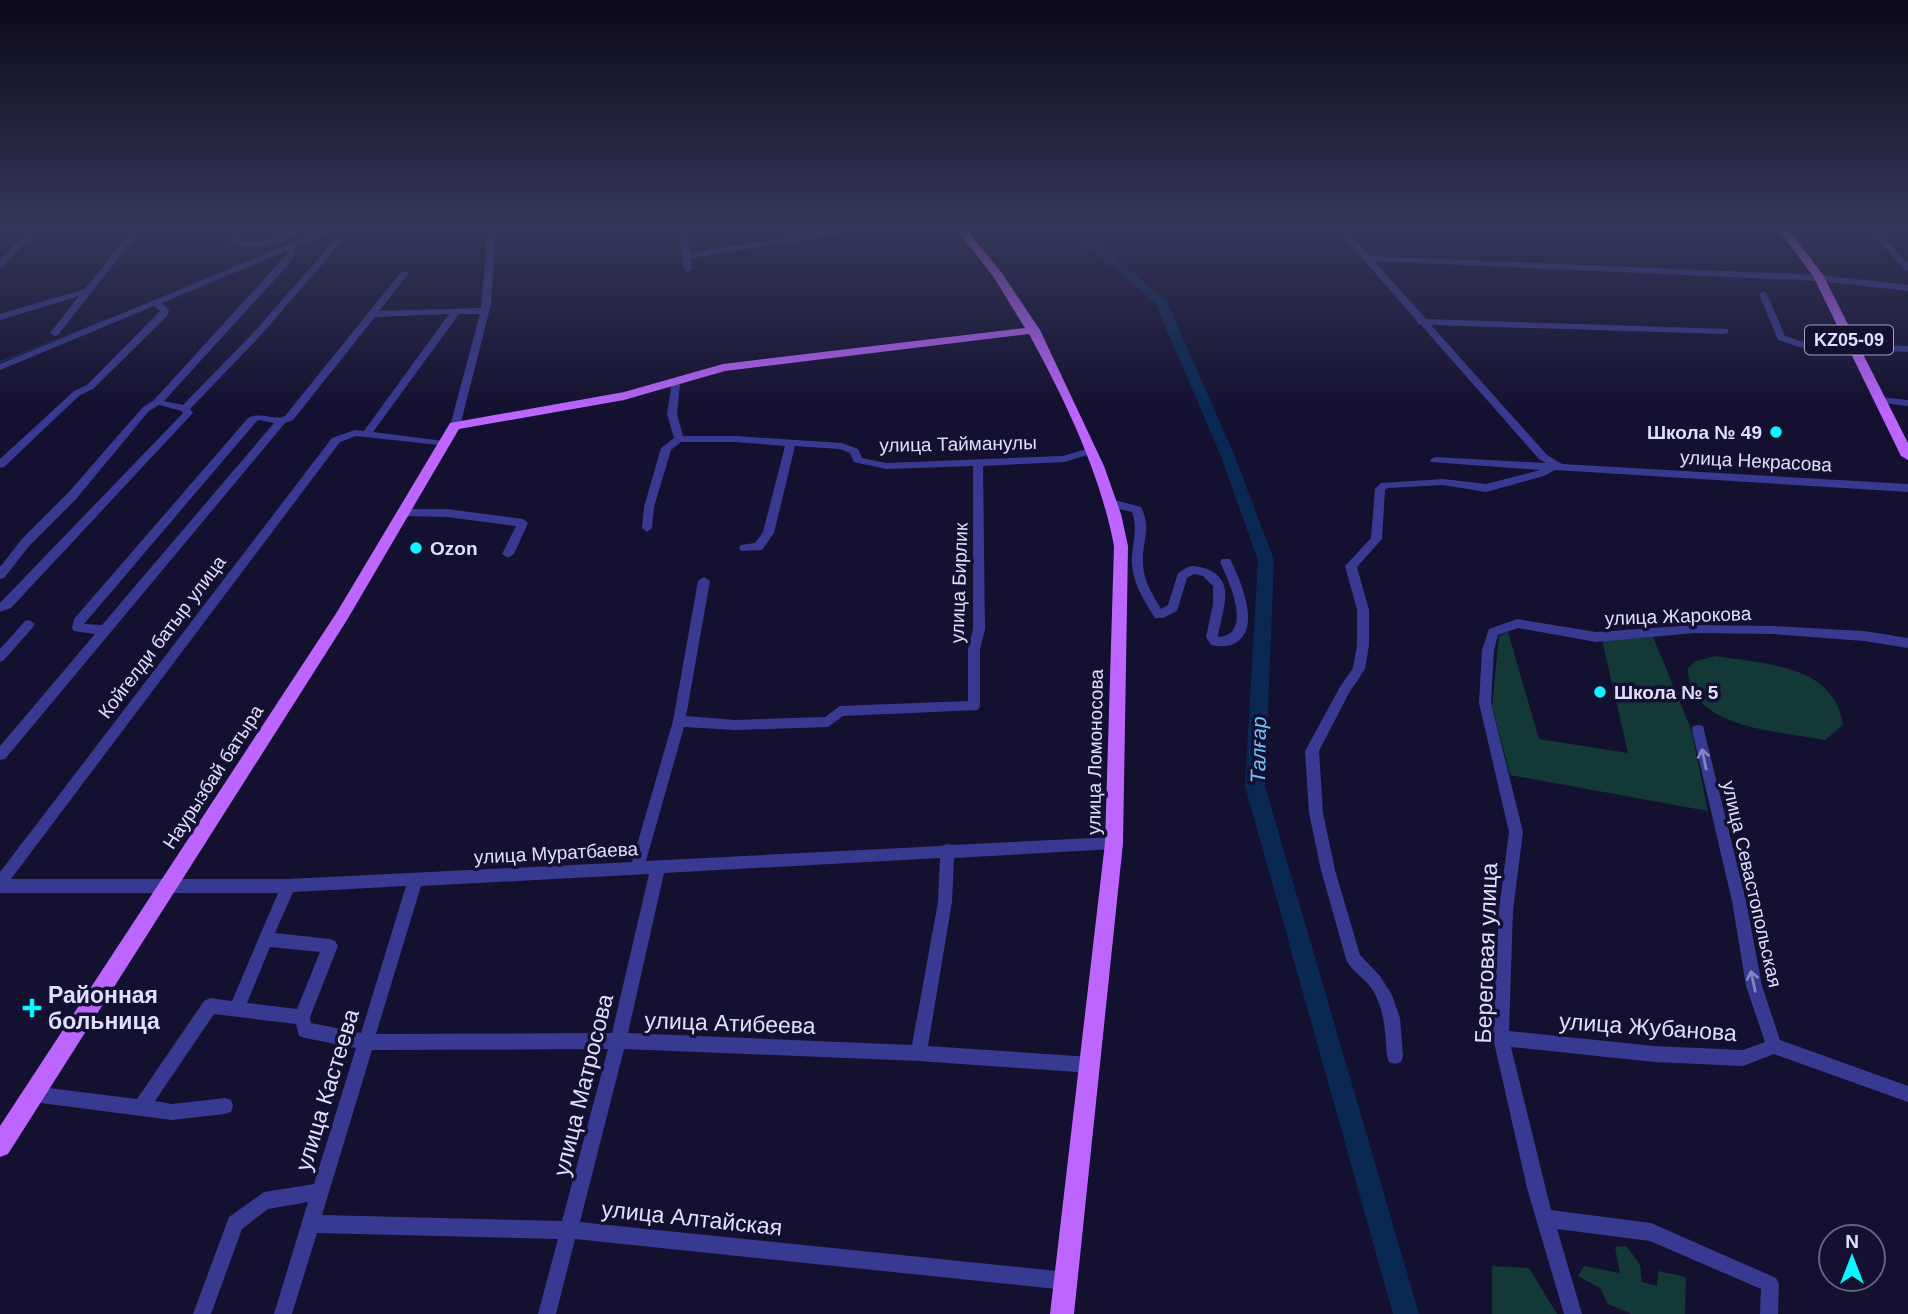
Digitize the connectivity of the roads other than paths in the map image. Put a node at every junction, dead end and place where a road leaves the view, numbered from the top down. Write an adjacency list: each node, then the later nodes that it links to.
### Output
1 (186, 290): 11 (street)
2 (260, 290): 25 (street)
3 (295, 290): 27 (street)
4 (391, 290): 14 (street)
5 (486, 290): 13 (street)
6 (1010, 290): 17 (main road, улица Ломоносова)
7 (1394, 290): 16 (street)
8 (1826, 290): 20 (main road, KZ05-09)
9 (88, 291): 15 (street); 19 (street)
10 (1763, 294): 20 (street)
11 (156, 303): 22 (street); 38 (street)
12 (456, 311): 13 (street); 14 (street); 30 (street)
13 (484, 311): 29 (street)
14 (372, 314): 28 (street)
15 (0, 317)
16 (1421, 322): 18 (street); 39 (street)
17 (1034, 330): 23 (main road); 34 (main road, улица Ломоносова)
18 (1726, 331)
19 (55, 333)
20 (1852, 346): 21 (street); 24 (main road, KZ05-09)
21 (1908, 349)
22 (0, 367)
23 (675, 384): 29 (main road); 31 (street)
24 (1879, 400): 26 (street); 35 (main road, KZ05-09)
25 (157, 402): 27 (street); 47 (street)
26 (1908, 403)
27 (185, 409): 49 (street)
28 (281, 421): 51 (street); 51 (street)
29 (455, 426): 33 (main road, Наурызбай батыра)
30 (366, 435): 33 (street, Койгелди батыр улица); 63 (street, Койгелди батыр улица)
31 (679, 439): 32 (street, улица Тайманулы); 43 (street)
32 (791, 443): 37 (street, улица Тайманулы); 44 (street)
33 (444, 444): 42 (main road, Наурызбай батыра)
34 (1090, 451): 37 (street, улица Тайманулы); 41 (main road, улица Ломоносова)
35 (1908, 456)
36 (1435, 460): 39 (street, улица Некрасова)
37 (978, 461): 55 (street, улица Бирлик)
38 (0, 465)
39 (1558, 468): 40 (street, улица Некрасова); 74 (street)
40 (1908, 488)
41 (1111, 503): 46 (street); 58 (main road, улица Ломоносова)
42 (403, 513): 45 (street); 65 (main road, Наурызбай батыра)
43 (647, 528)
44 (745, 548)
45 (508, 554)
46 (1226, 562)
47 (0, 575)
48 (704, 581): 55 (street)
49 (0, 608)
50 (29, 624): 54 (street)
51 (105, 631): 57 (street)
52 (1493, 632): 53 (street, улица Жарокова); 69 (street, Береговая улица)
53 (1908, 643)
54 (0, 657)
55 (679, 721): 61 (street)
56 (1698, 730): 72 (street, улица Севастопольская, one-way to 56)
57 (0, 755)
58 (1114, 843): 59 (street, улица Муратбаева); 75 (main road, улица Ломоносова)
59 (947, 850): 60 (street, улица Муратбаева); 73 (street)
60 (658, 866): 61 (street, улица Муратбаева); 70 (street, улица Матросова)
61 (637, 868): 62 (street, улица Муратбаева)
62 (415, 880): 64 (street, улица Муратбаева); 71 (street, улица Кастеева)
63 (0, 885): 65 (street, улица Муратбаева)
64 (288, 886): 65 (street, улица Муратбаева); 66 (street)
65 (168, 887): 76 (main road, Наурызбай батыра)
66 (265, 939): 67 (street); 68 (street)
67 (237, 1009): 68 (street); 79 (street)
68 (302, 1017): 71 (street)
69 (1501, 1038): 72 (street, улица Жубанова); 82 (street, Береговая улица)
70 (618, 1041): 71 (street, улица Атибеева); 73 (street, улица Атибеева); 84 (street, улица Матросова)
71 (366, 1042): 81 (street, улица Кастеева)
72 (1774, 1046): 77 (street)
73 (919, 1053): 75 (street, улица Атибеева)
74 (1395, 1056)
75 (1091, 1065): 85 (main road, улица Ломоносова)
76 (33, 1094): 79 (street); 80 (main road, Наурызбай батыра)
77 (1908, 1094)
78 (225, 1106): 79 (street)
79 (141, 1108)
80 (0, 1146)
81 (319, 1192): 83 (street, улица Кастеева); 86 (street)
82 (1544, 1218): 90 (street, Береговая улица); 91 (street)
83 (311, 1224): 84 (street, улица Алтайская); 87 (street, улица Кастеева)
84 (570, 1230): 85 (street, улица Алтайская); 88 (street, улица Матросова)
85 (1066, 1280): 89 (main road, улица Ломоносова)
86 (202, 1314)
87 (283, 1314)
88 (547, 1314)
89 (1062, 1314)
90 (1573, 1314)
91 (1769, 1314)

